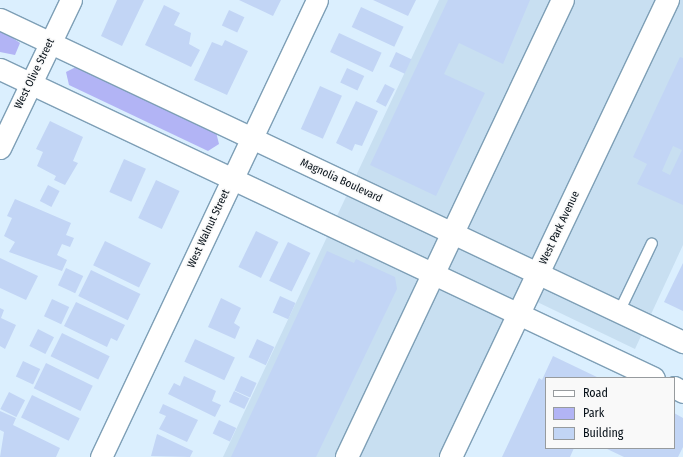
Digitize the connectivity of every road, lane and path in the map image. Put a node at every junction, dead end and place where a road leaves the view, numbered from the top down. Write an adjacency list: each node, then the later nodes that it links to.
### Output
1 (71, 0): 6 (street, West Olive Street)
2 (317, 0): 9 (street, West Walnut Street)
3 (563, 0): 12 (highway)
4 (668, 0): 15 (highway, West Park Avenue)
5 (0, 19): 6 (street, Magnolia Boulevard)
6 (51, 43): 8 (street, West Olive Street); 9 (street, Magnolia Boulevard)
7 (0, 69): 8 (street)
8 (31, 84): 10 (street, West Olive Street); 11 (street)
9 (252, 138): 11 (street, West Walnut Street); 12 (street, Magnolia Boulevard)
10 (0, 148)
11 (232, 179): 14 (street); 20 (street, West Walnut Street)
12 (453, 234): 14 (highway); 15 (street, Magnolia Boulevard)
13 (652, 243): 16 (lane)
14 (434, 274): 17 (street); 21 (highway)
15 (538, 274): 16 (street, Magnolia Boulevard); 17 (highway, West Park Avenue)
16 (619, 312): 18 (street, Magnolia Boulevard)
17 (519, 314): 19 (street); 22 (highway, West Park Avenue)
18 (683, 342)
19 (652, 377)
20 (101, 457)
21 (347, 457)
22 (451, 457)

